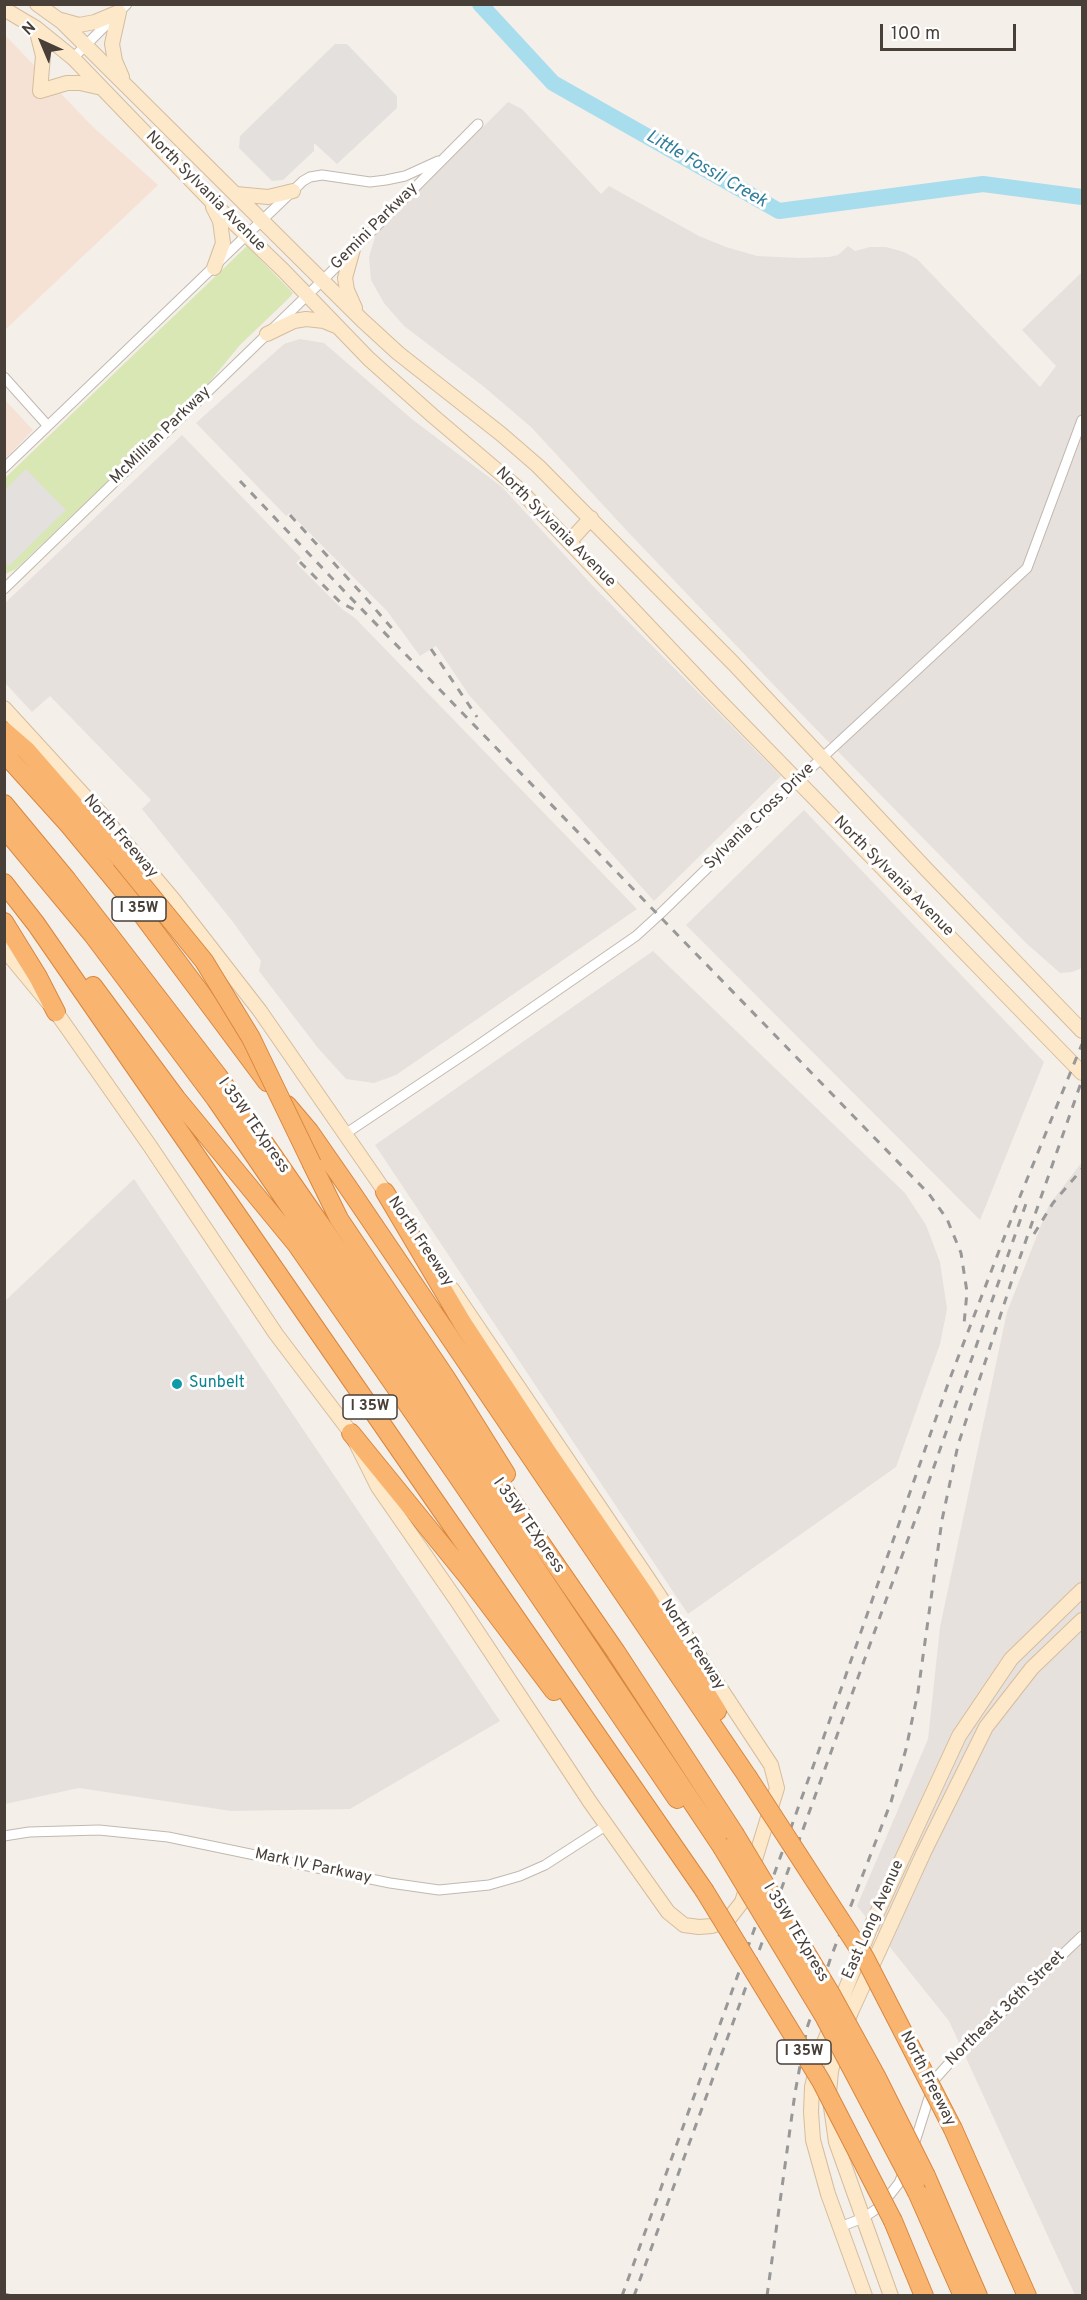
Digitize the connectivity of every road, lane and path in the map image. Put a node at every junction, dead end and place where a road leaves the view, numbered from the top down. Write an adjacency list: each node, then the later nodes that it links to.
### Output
1 (37, 4): 4 (main road, North Sylvania Avenue)
2 (123, 8): 4 (main road); 6 (street); 8 (main road)
3 (4, 9): 5 (main road, North Sylvania Avenue)
4 (52, 15): 6 (main road, North Sylvania Avenue)
5 (36, 28): 7 (main road, North Sylvania Avenue); 9 (main road)
6 (86, 45): 7 (street); 8 (main road, North Sylvania Avenue)
7 (73, 58): 9 (main road, North Sylvania Avenue)
8 (127, 86): 13 (main road, North Sylvania Avenue)
9 (102, 88): 14 (main road, North Sylvania Avenue)
10 (478, 124): 11 (street, Gemini Parkway)
11 (443, 159): 12 (street, Gemini Parkway); 17 (street, Gemini Parkway)
12 (293, 191): 13 (main road); 15 (street, Gemini Parkway)
13 (236, 194): 15 (main road, North Sylvania Avenue)
14 (210, 200): 16 (main road, North Sylvania Avenue); 18 (main road)
15 (262, 220): 16 (street, Gemini Parkway); 19 (main road, North Sylvania Avenue)
16 (248, 235): 18 (street); 20 (main road, North Sylvania Avenue)
17 (353, 249): 19 (street, Gemini Parkway); 21 (main road)
18 (213, 268): 26 (street)
19 (323, 280): 20 (street, Gemini Parkway); 21 (main road, North Sylvania Avenue)
20 (307, 296): 22 (main road, North Sylvania Avenue); 23 (street, McMillian Parkway)
21 (362, 320): 28 (main road, North Sylvania Avenue)
22 (340, 328): 23 (main road); 29 (main road, North Sylvania Avenue)
23 (267, 334): 30 (street, McMillian Parkway)
24 (4, 377): 26 (street)
25 (1083, 420): 36 (street, Sylvania Cross Drive)
26 (48, 426): 27 (street)
27 (4, 468)
28 (591, 518): 29 (main road); 36 (main road, North Sylvania Avenue)
29 (570, 541): 37 (main road, North Sylvania Avenue)
30 (16, 578): 31 (street); 32 (street, McMillian Parkway)
31 (4, 579)
32 (4, 589)
33 (4, 708): 47 (main road, North Freeway)
34 (4, 731): 52 (highway, bridge)
35 (4, 753): 54 (highway, North Freeway / I 35W)
36 (822, 758): 37 (street, Sylvania Cross Drive); 45 (main road, North Sylvania Avenue)
37 (797, 781): 46 (main road, North Sylvania Avenue); 47 (street, Sylvania Cross Drive)
38 (4, 804): 52 (highway, I 35W TEXpress)
39 (4, 828): 57 (highway, I 35W TEXpress)
40 (4, 883): 42 (highway, I 35W)
41 (4, 921): 44 (highway)
42 (36, 924): 53 (highway, I 35W); 57 (highway)
43 (4, 949): 44 (main road)
44 (56, 1012): 49 (main road, North Freeway)
45 (1083, 1031)
46 (1083, 1073)
47 (345, 1134): 48 (main road, North Freeway)
48 (386, 1192): 54 (highway); 55 (main road, North Freeway)
49 (351, 1433): 53 (highway); 55 (main road, North Freeway)
50 (1083, 1590): 58 (main road, East Long Avenue)
51 (1083, 1620): 59 (main road, East Long Avenue)
52 (616, 1652): 57 (highway, I 35W TEXpress)
53 (612, 1757): 67 (highway, I 35W, bridge)
54 (749, 1771): 70 (highway, North Freeway, bridge)
55 (607, 1825): 56 (street, Mark IV Parkway)
56 (4, 1836)
57 (725, 1845): 68 (highway, I 35W TEXpress, bridge); 69 (highway, I 35W TEXpress, bridge)
58 (908, 1845): 59 (main road); 60 (main road, East Long Avenue)
59 (924, 1852): 61 (main road, East Long Avenue)
60 (872, 1924): 61 (main road); 64 (main road, East Long Avenue)
61 (887, 1933): 63 (main road, East Long Avenue)
62 (1083, 1936): 63 (street, Northeast 36th Street)
63 (863, 2218): 64 (street, Northeast 36th Street); 66 (main road, East Long Avenue)
64 (840, 2227): 65 (main road, East Long Avenue)
65 (865, 2295)
66 (891, 2295)
67 (924, 2295)
68 (963, 2295)
69 (978, 2295)
70 (1027, 2295)

